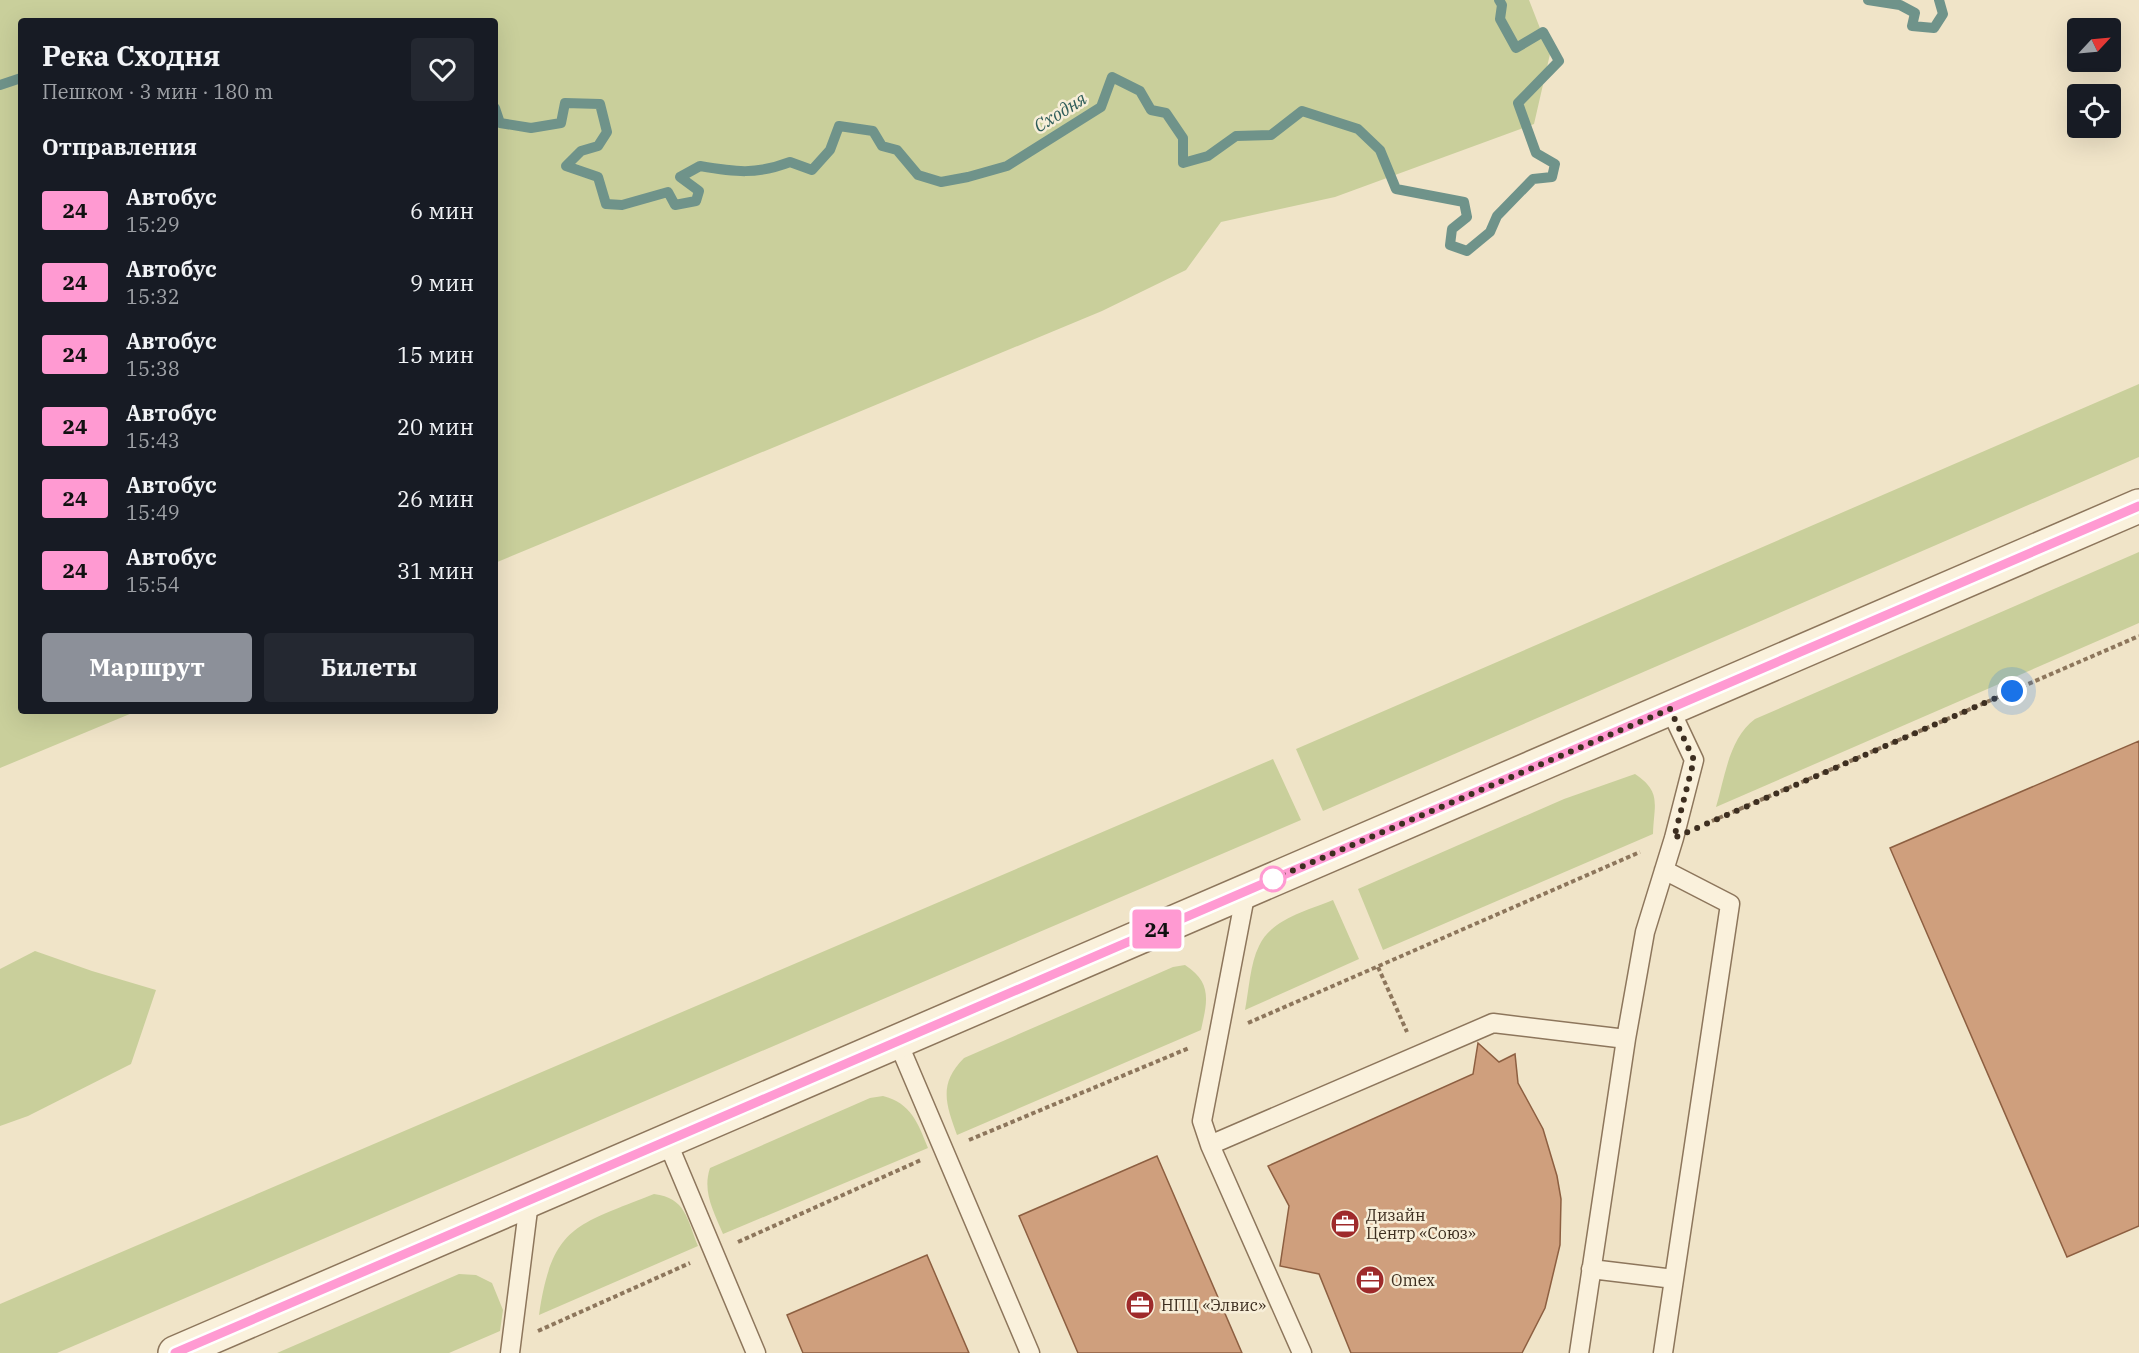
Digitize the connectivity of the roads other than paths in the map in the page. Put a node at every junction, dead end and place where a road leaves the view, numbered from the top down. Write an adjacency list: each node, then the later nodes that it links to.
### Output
1 (2139, 506): 2 (street)
2 (1670, 709): 3 (lane); 4 (street)
3 (1664, 870): 5 (lane); 11 (lane)
4 (1246, 891): 6 (street); 8 (lane)
5 (1626, 1039): 8 (lane); 10 (lane)
6 (897, 1040): 7 (street); 15 (lane)
7 (667, 1141): 9 (street); 14 (lane)
8 (1210, 1145): 16 (lane)
9 (529, 1202): 12 (lane); 13 (street)
10 (1591, 1269): 11 (lane); 17 (lane)
11 (1674, 1279): 18 (lane)
12 (511, 1348)
13 (175, 1353)
14 (756, 1353)
15 (1030, 1353)
16 (1302, 1353)
17 (1579, 1353)
18 (1663, 1353)

